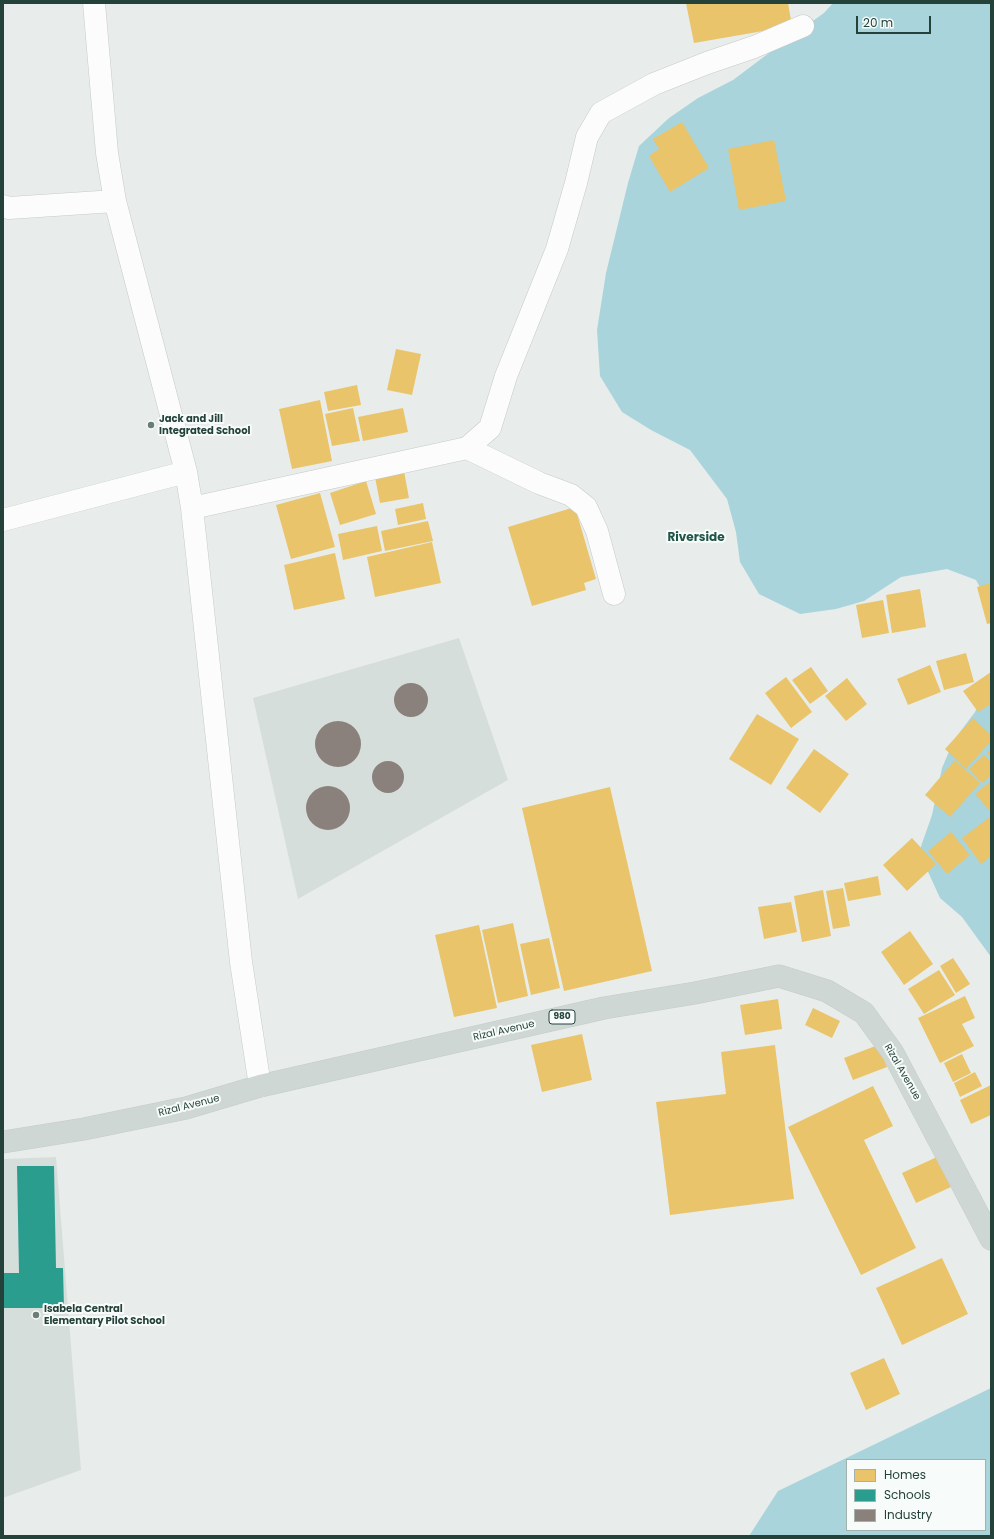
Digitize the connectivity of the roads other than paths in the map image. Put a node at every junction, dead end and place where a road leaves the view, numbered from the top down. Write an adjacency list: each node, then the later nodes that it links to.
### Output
1 (94, 3): 3 (street)
2 (803, 26): 5 (street)
3 (115, 201): 4 (street); 6 (street)
4 (5, 208)
5 (467, 448): 7 (street); 9 (street)
6 (186, 472): 7 (street); 8 (street)
7 (192, 508): 10 (street)
8 (3, 520)
9 (614, 594)
10 (260, 1086): 11 (main road, Rizal Avenue / 980); 12 (main road, Rizal Avenue / 980)
11 (3, 1142)
12 (991, 1238)

